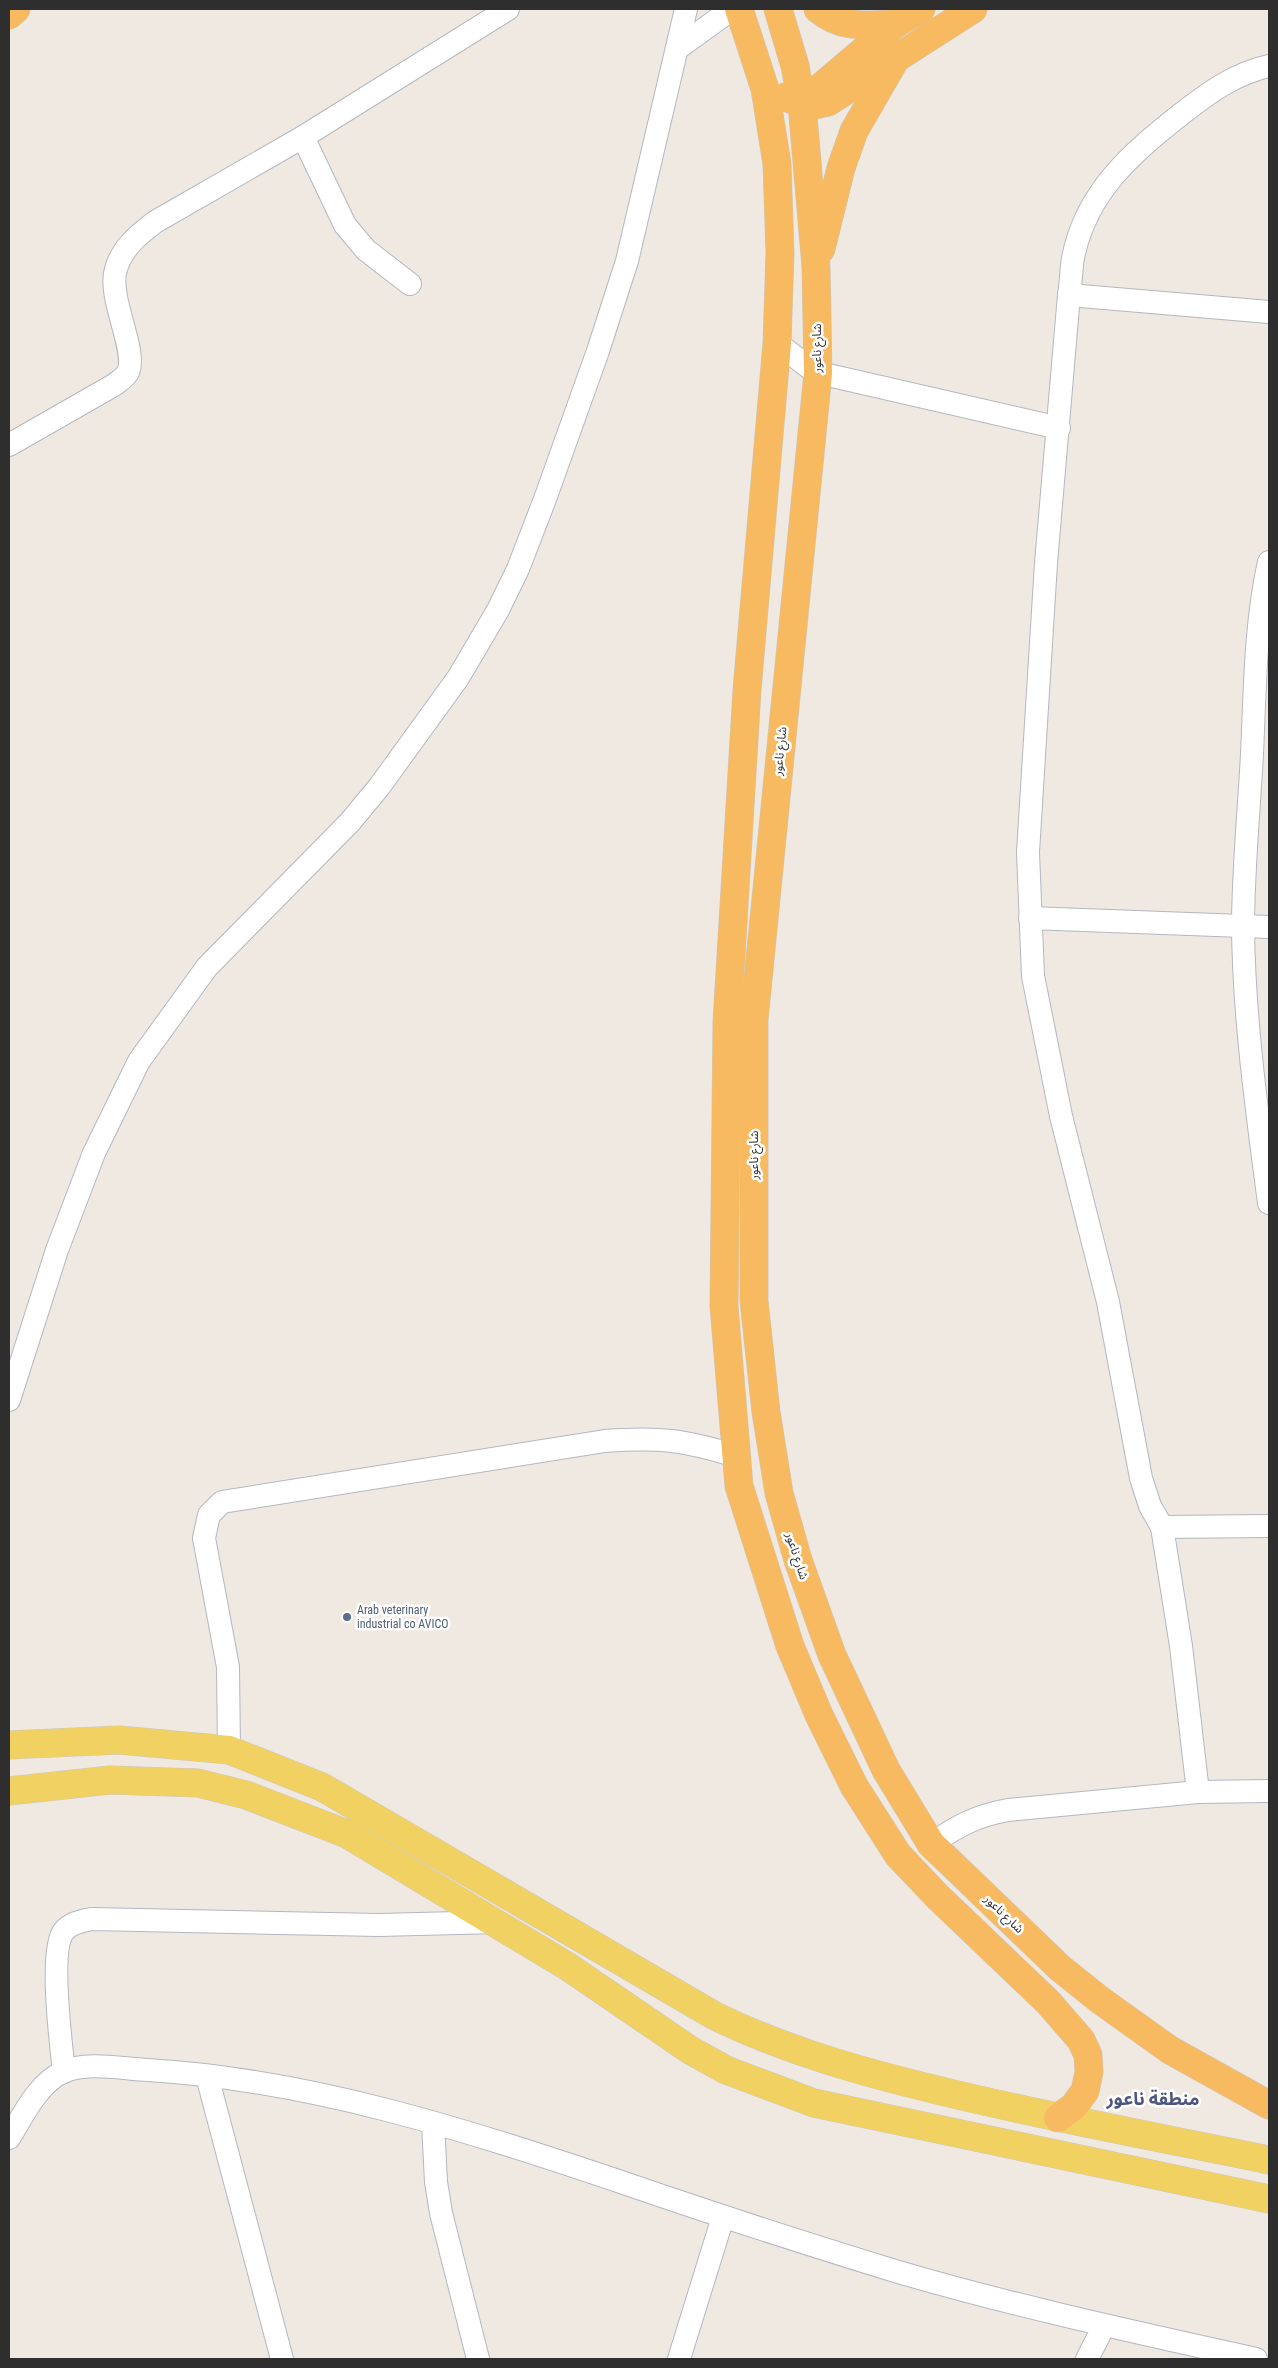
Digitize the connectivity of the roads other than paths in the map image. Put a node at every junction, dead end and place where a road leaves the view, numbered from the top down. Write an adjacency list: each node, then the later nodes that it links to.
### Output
1 (16, 9): 10 (highway)
2 (686, 9): 12 (street)
3 (732, 9): 12 (street)
4 (739, 9): 15 (highway)
5 (778, 9): 16 (highway, شارع ناعور)
6 (818, 9): 11 (highway)
7 (922, 9): 11 (highway)
8 (973, 9): 13 (highway)
9 (501, 10): 17 (street)
10 (9, 15)
11 (895, 24): 16 (highway)
12 (678, 48): 32 (street)
13 (897, 56): 16 (highway); 19 (highway)
14 (1269, 66): 21 (street)
15 (765, 89): 16 (highway); 18 (highway)
16 (802, 104): 18 (highway); 19 (highway, شارع ناعور)
17 (303, 137): 20 (street); 26 (street)
18 (777, 164): 23 (highway)
19 (816, 267): 24 (highway, شارع ناعور)
20 (410, 284)
21 (1069, 295): 22 (street); 25 (street)
22 (1269, 312)
23 (777, 343): 24 (street); 33 (highway)
24 (818, 373): 25 (street); 38 (highway, شارع ناعور)
25 (1059, 428): 28 (street)
26 (9, 446)
27 (1269, 562): 29 (street)
28 (1030, 918): 29 (street); 35 (street)
29 (1243, 926): 30 (street); 31 (street)
30 (1269, 927)
31 (1269, 1202)
32 (9, 1400)
33 (736, 1456): 37 (street); 39 (highway)
34 (1269, 1526): 35 (street)
35 (1162, 1527): 42 (street)
36 (9, 1745): 37 (main road)
37 (229, 1750): 45 (main road)
38 (886, 1770): 39 (highway); 43 (highway, شارع ناعور)
39 (854, 1786): 52 (highway)
40 (9, 1791): 44 (main road)
41 (1269, 1791): 42 (street)
42 (1198, 1792): 43 (street)
43 (931, 1844): 51 (highway, شارع ناعور)
44 (497, 1922): 47 (main road); 48 (street)
45 (715, 2016): 46 (main road); 47 (main road)
46 (770, 2041): 50 (main road); 52 (main road)
47 (690, 2050): 50 (main road)
48 (64, 2072): 49 (street); 54 (street)
49 (207, 2076): 53 (street); 59 (street)
50 (750, 2080): 56 (main road)
51 (1269, 2105)
52 (1058, 2118): 55 (main road)
53 (433, 2122): 57 (street); 60 (street)
54 (9, 2138)
55 (1269, 2160)
56 (1269, 2199)
57 (723, 2217): 58 (street); 61 (street)
58 (1104, 2326): 62 (street); 63 (street)
59 (282, 2359)
60 (478, 2359)
61 (679, 2359)
62 (1087, 2359)
63 (1256, 2359)

